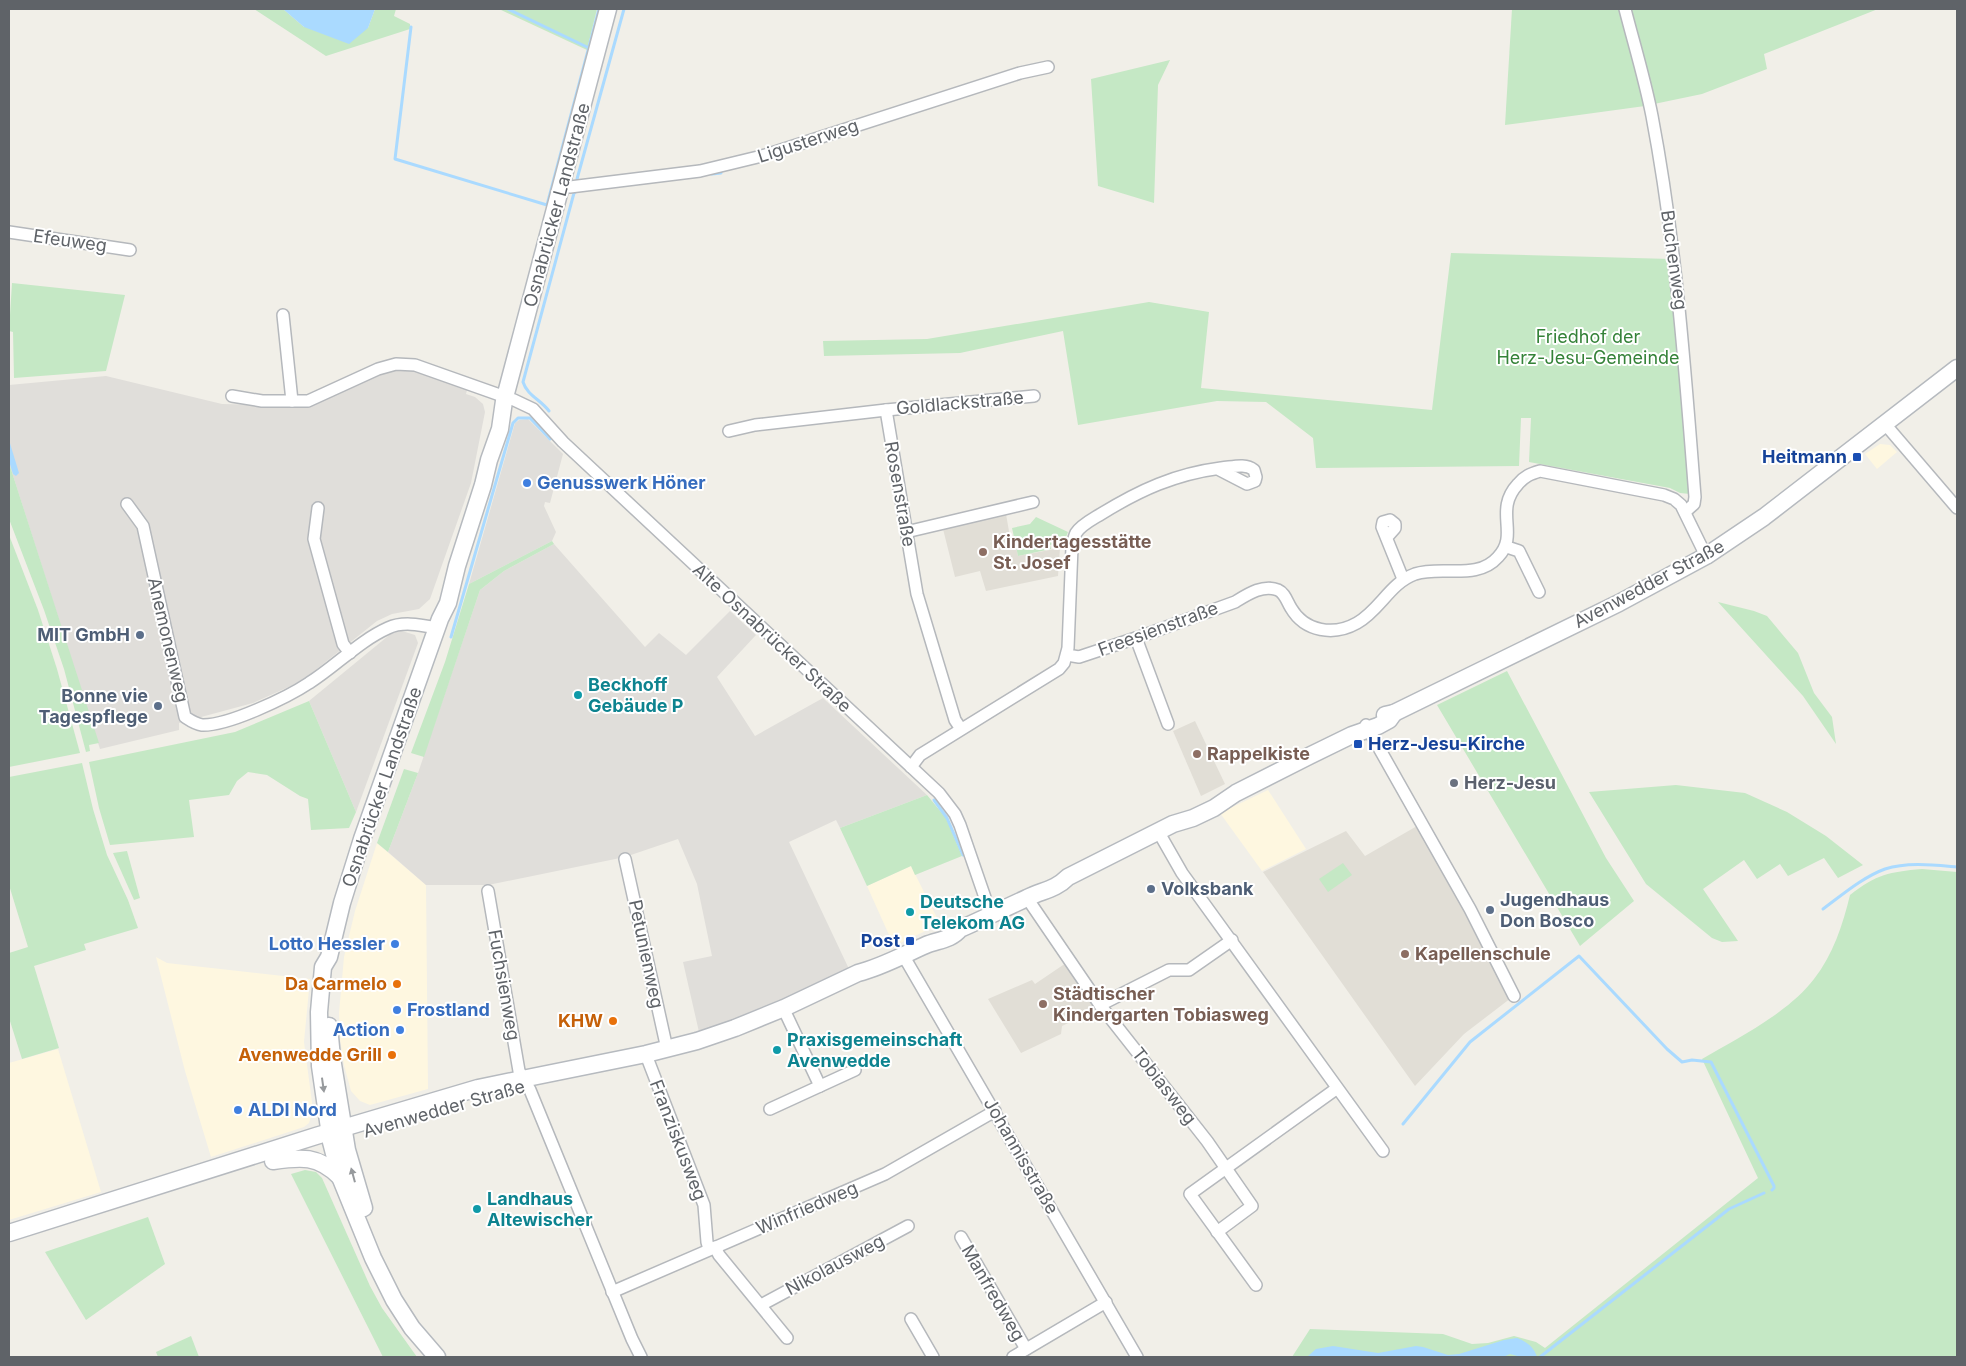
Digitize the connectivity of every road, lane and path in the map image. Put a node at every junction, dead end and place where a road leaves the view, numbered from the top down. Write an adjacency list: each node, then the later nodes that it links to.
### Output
1 (608, 9): 4 (main road, Osnabrücker Landstraße)
2 (1625, 9): 21 (street, Buchenweg)
3 (1048, 67): 4 (street, Ligusterweg)
4 (562, 185): 11 (main road, Osnabrücker Landstraße)
5 (9, 232): 6 (street, Efeuweg)
6 (130, 250)
7 (283, 315): 12 (street)
8 (1957, 368): 14 (main road, Avenwedder Straße)
9 (232, 396): 12 (street, Alte Osnabrücker Straße)
10 (1034, 396): 13 (street, Goldlackstraße)
11 (505, 399): 12 (street, Alte Osnabrücker Straße); 28 (main road, Osnabrücker Landstraße); 35 (street, Alte Osnabrücker Straße)
12 (292, 401)
13 (886, 410): 15 (street); 22 (street, Rosenstraße)
14 (1885, 424): 20 (street); 25 (main road, Avenwedder Straße)
15 (729, 431)
16 (1218, 469): 31 (street)
17 (1033, 502): 22 (street)
18 (127, 504): 30 (street, Anemonenweg)
19 (318, 508): 30 (street)
20 (1957, 508)
21 (1685, 512): 24 (street); 25 (street)
22 (906, 532): 34 (street, Rosenstraße)
23 (1387, 537): 26 (street)
24 (1507, 547): 26 (street, Freesienstraße); 27 (street)
25 (1706, 556): 33 (main road, Avenwedder Straße)
26 (1403, 579): 29 (street, Freesienstraße)
27 (1539, 592)
28 (439, 623): 30 (street, Anemonenweg); 55 (main road, Osnabrücker Landstraße)
29 (1136, 638): 31 (street, Freesienstraße); 32 (street)
30 (350, 653)
31 (1067, 655): 34 (street)
32 (1168, 724)
33 (1368, 728): 36 (main road, Avenwedder Straße); 44 (street)
34 (961, 729): 35 (street)
35 (911, 767): 40 (street, Alte Osnabrücker Straße)
36 (1166, 828): 39 (main road, Avenwedder Straße); 41 (street)
37 (625, 859): 47 (street, Petunienweg)
38 (488, 891): 50 (street, Fuchsienweg)
39 (1028, 897): 40 (main road, Avenwedder Straße); 45 (street, Tobiasweg)
40 (991, 915): 42 (main road, Avenwedder Straße)
41 (1232, 940): 45 (street); 52 (street)
42 (903, 955): 43 (main road, Avenwedder Straße); 54 (street, Johannisstraße)
43 (876, 968): 46 (main road, Avenwedder Straße); 47 (main road, Avenwedder Straße)
44 (1514, 996)
45 (1100, 1005): 58 (street, Tobiasweg)
46 (786, 1014): 48 (main road, Avenwedder Straße); 51 (street)
47 (667, 1049): 50 (main road, Avenwedder Straße)
48 (648, 1060): 50 (main road, Avenwedder Straße); 65 (street, Franziskusweg)
49 (856, 1070): 51 (street)
50 (525, 1081): 55 (main road, Avenwedder Straße); 67 (street, Fuchsienweg)
51 (820, 1086): 53 (street)
52 (1336, 1089): 56 (street); 58 (street)
53 (770, 1110)
54 (995, 1112): 65 (street, Winfriedweg); 68 (street, Johannisstraße)
55 (338, 1135): 57 (main road, Avenwedder Straße); 59 (main road); 62 (main road, Avenwedder Straße); 74 (main road, one-way to 55)
56 (1383, 1151)
57 (273, 1160): 59 (main road); 64 (main road, Avenwedder Straße)
58 (1226, 1169): 61 (street, Tobiasweg); 61 (street)
59 (340, 1177): 73 (main road)
60 (908, 1226): 69 (street, Nikolausweg)
61 (1217, 1232): 66 (street)
62 (9, 1234)
63 (961, 1237): 72 (street, Manfredweg)
64 (9, 1244)
65 (712, 1248): 67 (street, Winfriedweg); 69 (street)
66 (1256, 1285)
67 (612, 1292): 75 (street, Fuchsienweg)
68 (1106, 1302): 72 (street); 78 (street, Johannisstraße)
69 (761, 1305): 71 (street)
70 (911, 1319): 76 (street)
71 (787, 1338)
72 (1026, 1349): 77 (street)
73 (437, 1357)
74 (449, 1357)
75 (641, 1357)
76 (933, 1357)
77 (1013, 1357)
78 (1137, 1357)

